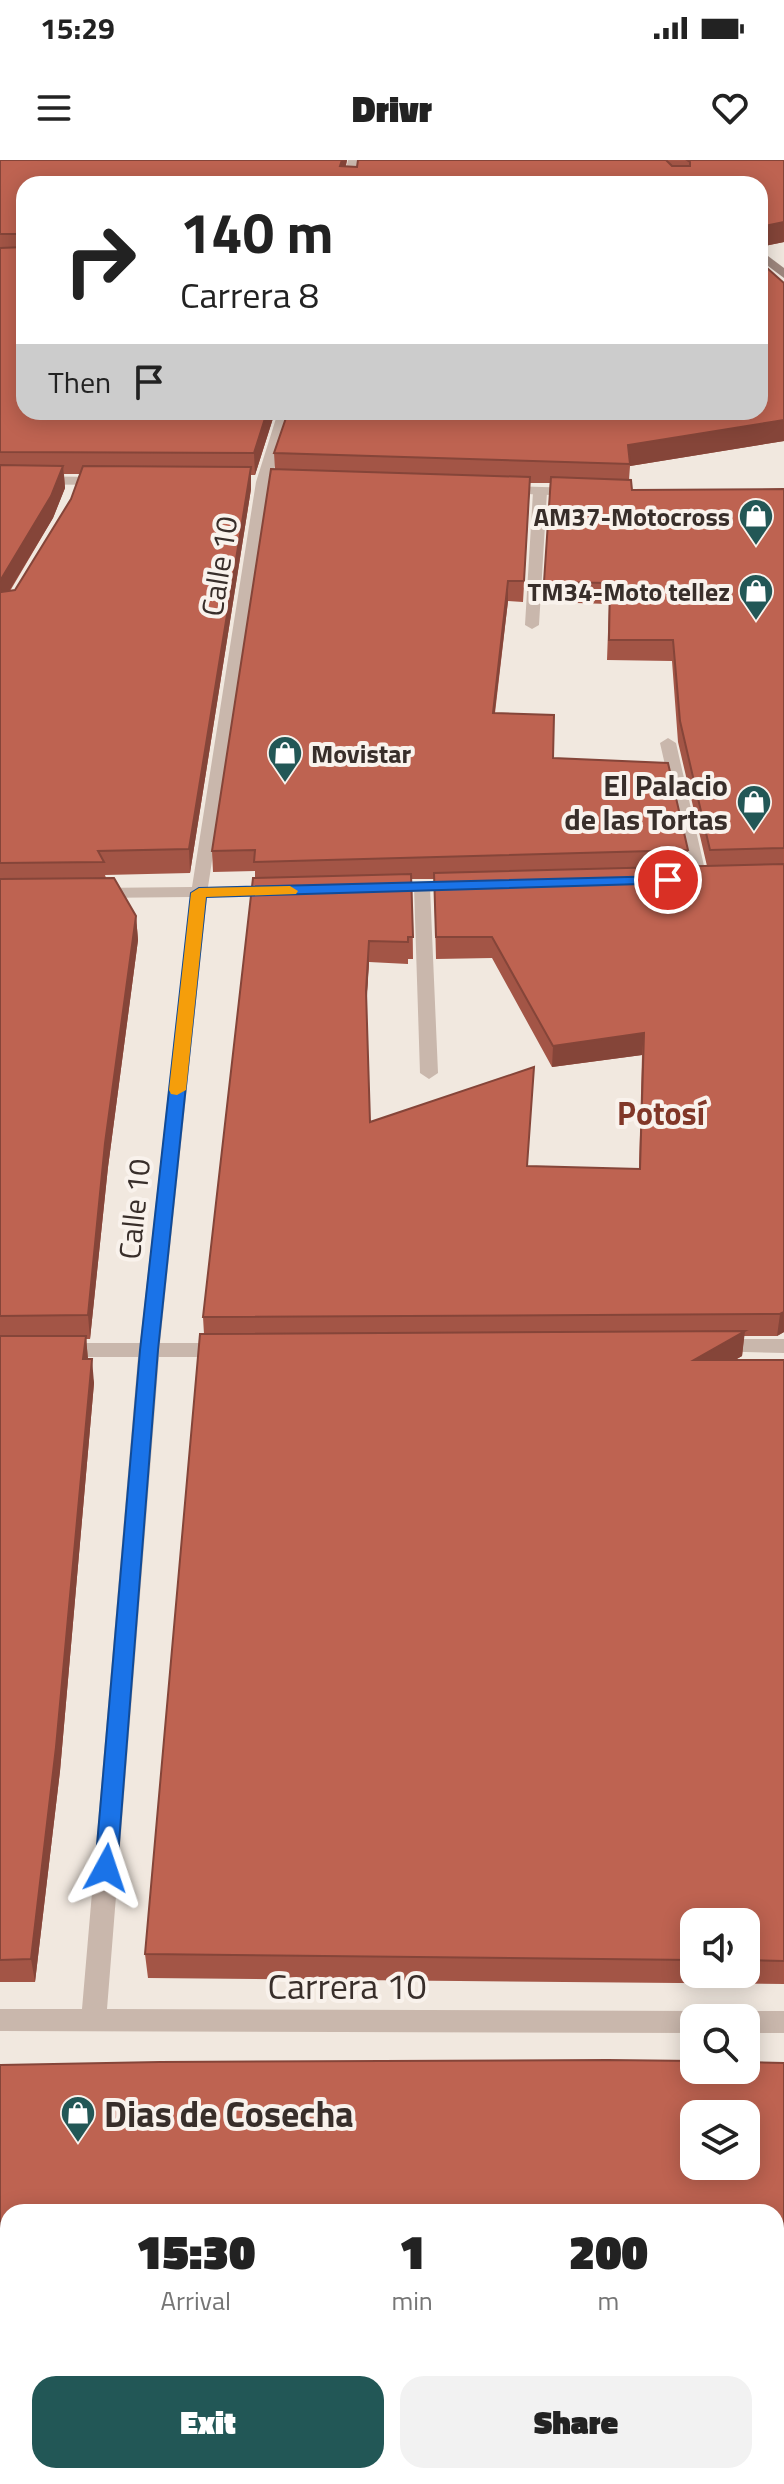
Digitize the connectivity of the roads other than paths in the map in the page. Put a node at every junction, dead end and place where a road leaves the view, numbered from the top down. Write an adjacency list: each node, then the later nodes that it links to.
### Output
1 (282, 420): 15 (street, Calle 10)
2 (0, 480): 3 (street)
3 (124, 481)
4 (493, 490): 5 (street)
5 (540, 492): 6 (street); 7 (street)
6 (585, 493)
7 (532, 625)
8 (668, 743): 9 (street)
9 (699, 879)
10 (484, 885): 11 (street)
11 (422, 887): 12 (street); 16 (street)
12 (358, 889)
13 (294, 890): 15 (street)
14 (76, 893): 15 (street)
15 (199, 893): 20 (street, Calle 10)
16 (429, 1073)
17 (689, 1346): 18 (street)
18 (784, 1346)
19 (45, 1350): 20 (street)
20 (149, 1350): 21 (street); 23 (street, Calle 10)
21 (244, 1350)
22 (0, 2020): 23 (street, Carrera 10)
23 (94, 2021): 24 (street, Carrera 10)
24 (680, 2022)
25 (760, 2022): 26 (street)
26 (784, 2022)

